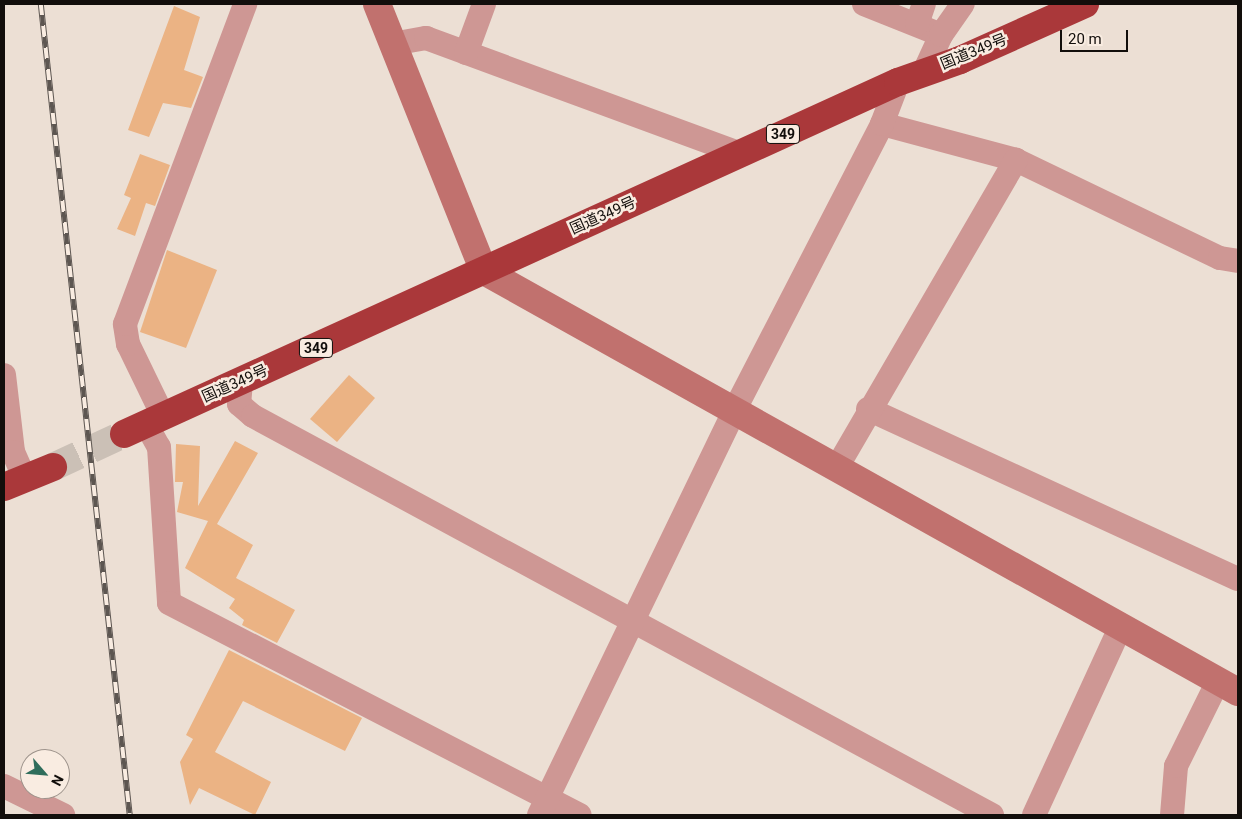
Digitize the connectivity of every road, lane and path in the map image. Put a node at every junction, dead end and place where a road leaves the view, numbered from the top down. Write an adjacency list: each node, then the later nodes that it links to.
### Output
1 (244, 4): 22 (street)
2 (377, 4): 9 (street)
3 (484, 4): 10 (street)
4 (864, 4): 7 (street)
5 (963, 4): 8 (street)
6 (1085, 4): 11 (highway, 国道349号 / 349)
7 (920, 14): 8 (street)
8 (942, 35): 11 (street)
9 (392, 44): 10 (street); 17 (street)
10 (466, 53): 14 (street)
11 (924, 72): 12 (highway, 国道349号 / 349)
12 (898, 82): 13 (street); 14 (highway, 国道349号 / 349)
13 (882, 124): 15 (street); 21 (street)
14 (741, 154): 17 (highway, 国道349号 / 349)
15 (1016, 160): 16 (street); 20 (street)
16 (1238, 261)
17 (484, 271): 19 (highway, 国道349号 / 349); 21 (street)
18 (4, 375): 25 (street)
19 (241, 382): 22 (highway, 国道349号 / 349); 27 (street)
20 (868, 409): 24 (street); 26 (street)
21 (733, 413): 24 (street); 27 (street)
22 (145, 425): 31 (street)
23 (53, 467): 25 (highway)
24 (836, 468): 28 (street)
25 (14, 483)
26 (1238, 578)
27 (632, 623): 31 (street); 34 (street)
28 (1120, 628): 29 (street); 35 (street)
29 (1228, 686): 36 (street)
30 (4, 786): 32 (street)
31 (544, 806): 33 (street)
32 (54, 813)
33 (580, 815)
34 (992, 815)
35 (1034, 815)
36 (1172, 815)

